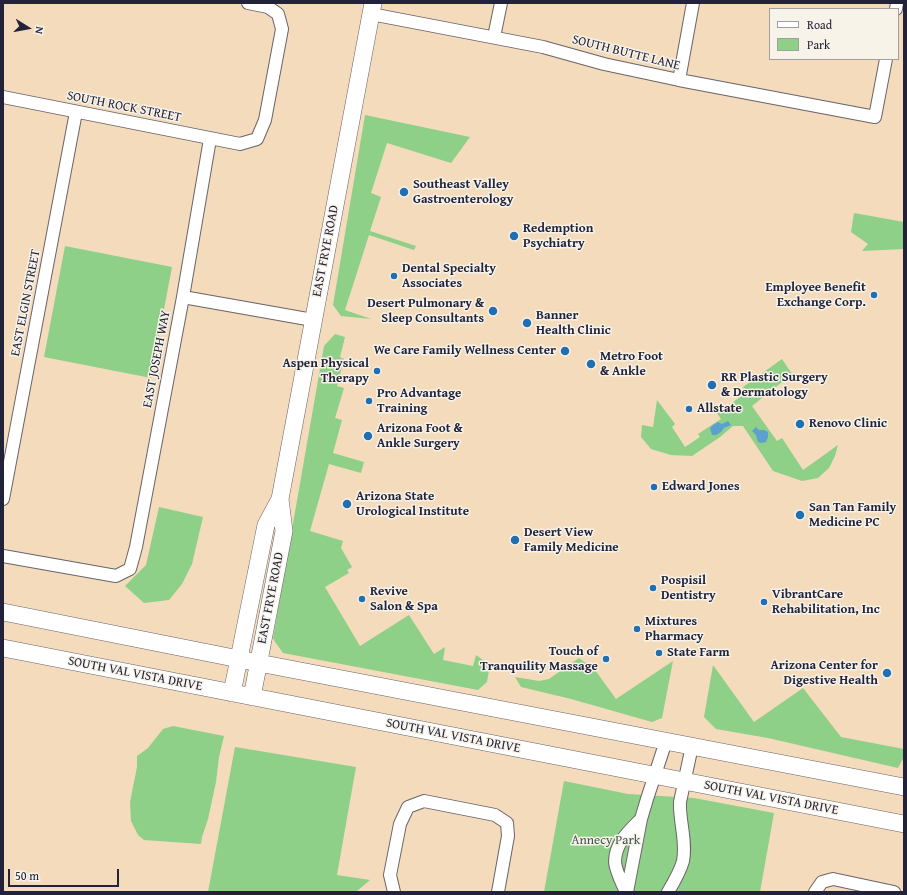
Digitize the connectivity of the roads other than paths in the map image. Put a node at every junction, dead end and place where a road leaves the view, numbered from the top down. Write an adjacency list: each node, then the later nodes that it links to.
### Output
1 (248, 3): 10 (street, SOUTH ROCK STREET)
2 (501, 3): 5 (street)
3 (693, 3): 7 (street)
4 (372, 8): 5 (street, SOUTH BUTTE LANE); 12 (main road, EAST FRYE ROAD)
5 (494, 37): 7 (street, SOUTH BUTTE LANE)
6 (886, 60): 7 (street, SOUTH BUTTE LANE)
7 (679, 80)
8 (3, 97): 9 (street, SOUTH ROCK STREET)
9 (76, 112): 10 (street, SOUTH ROCK STREET); 13 (street, EAST ELGIN STREET)
10 (210, 139): 11 (street, EAST JOSEPH WAY)
11 (183, 297): 12 (street); 15 (street, EAST JOSEPH WAY)
12 (313, 320): 14 (main road, EAST FRYE ROAD)
13 (3, 499)
14 (280, 499): 18 (main road, EAST FRYE ROAD); 19 (main road, EAST FRYE ROAD)
15 (3, 556)
16 (3, 612): 18 (main road)
17 (3, 648): 20 (main road, SOUTH VAL VISTA DRIVE)
18 (239, 659): 19 (main road); 20 (main road, EAST FRYE ROAD)
19 (259, 663): 21 (main road, EAST FRYE ROAD); 22 (main road)
20 (232, 693): 21 (main road, SOUTH VAL VISTA DRIVE)
21 (252, 697): 24 (main road, SOUTH VAL VISTA DRIVE)
22 (666, 741): 23 (main road); 24 (street)
23 (692, 746): 25 (street); 26 (main road)
24 (655, 776): 25 (main road, SOUTH VAL VISTA DRIVE); 27 (street)
25 (685, 782): 28 (main road, SOUTH VAL VISTA DRIVE); 32 (street)
26 (904, 787)
27 (641, 819): 31 (street); 31 (street)
28 (904, 824)
29 (394, 892): 30 (street)
30 (498, 892)
31 (626, 892)
32 (668, 892)
33 (815, 892): 34 (street)
34 (894, 892)

